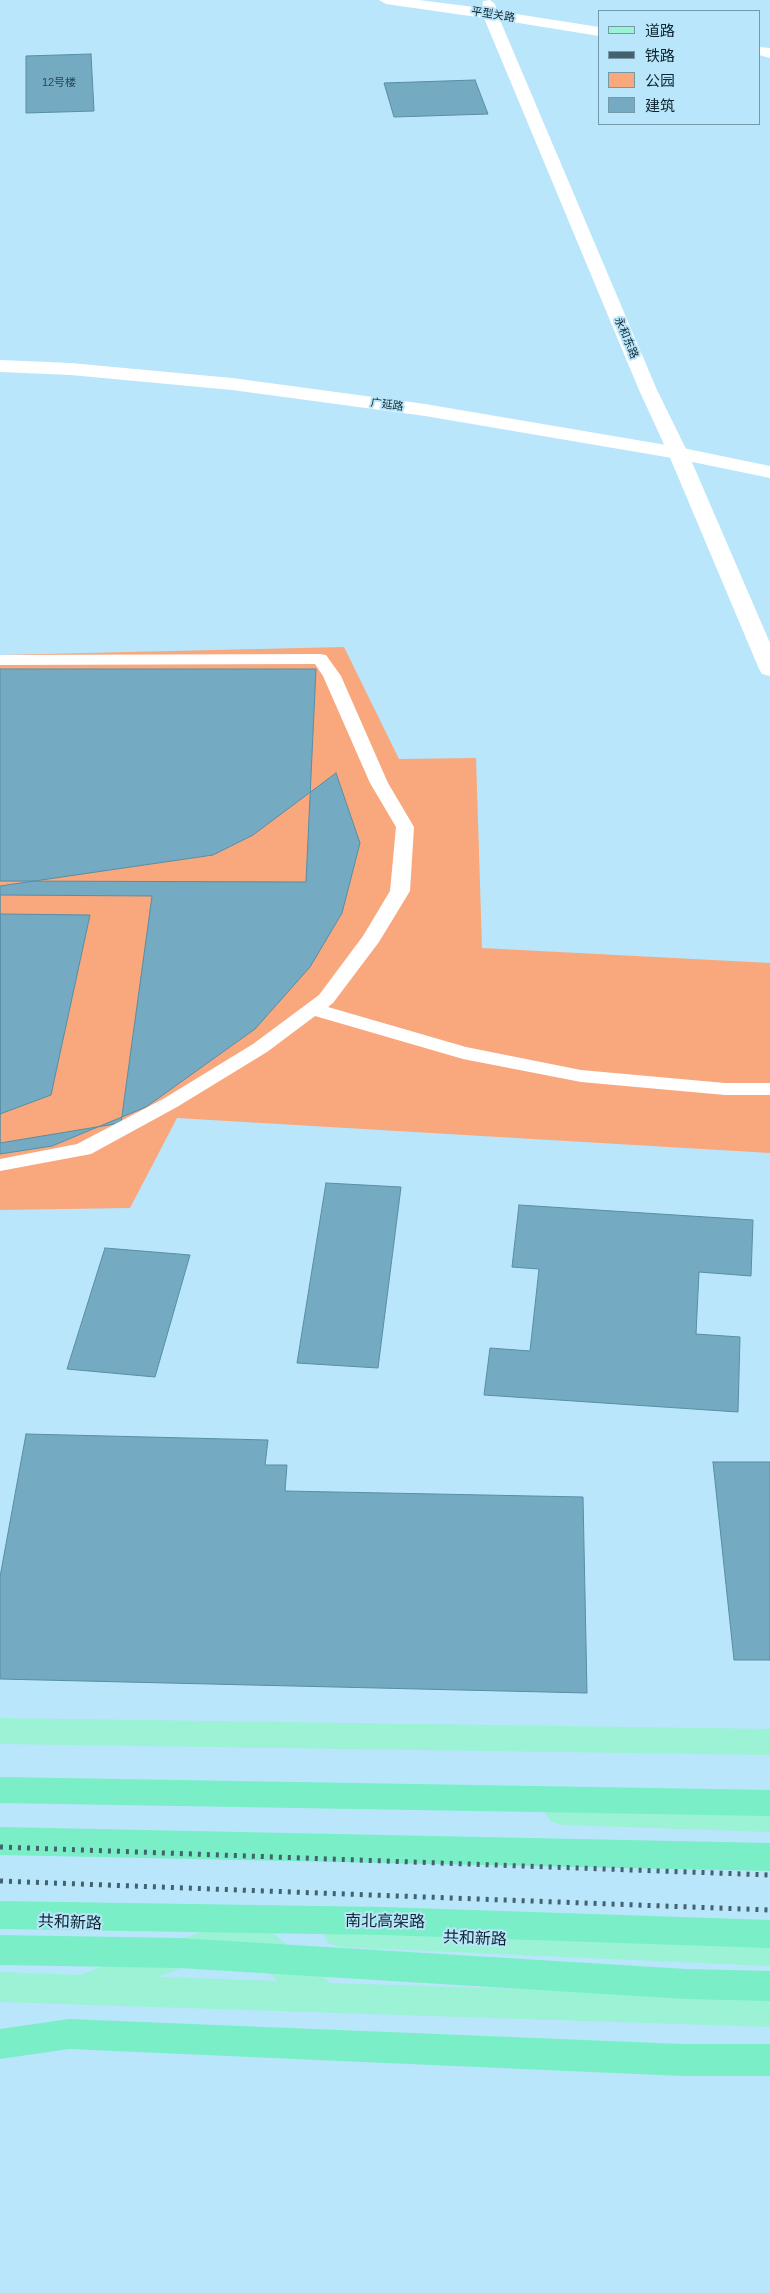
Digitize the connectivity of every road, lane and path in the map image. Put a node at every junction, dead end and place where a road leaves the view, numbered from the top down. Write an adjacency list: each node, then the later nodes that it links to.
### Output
1 (386, 0): 3 (street, 平型关路)
2 (458, 0): 3 (street, 平型关路)
3 (489, 9): 4 (street, 平型关路); 5 (street, 平型关路); 7 (street, 永和东路)
4 (598, 22)
5 (598, 32)
6 (0, 366): 7 (street, 广延路)
7 (678, 452): 8 (street, 广延路); 10 (street, 永和东路)
8 (770, 472)
9 (0, 660): 11 (lane)
10 (770, 669)
11 (312, 1009): 12 (lane); 13 (lane)
12 (770, 1089)
13 (0, 1165)
14 (1, 1732): 15 (main road)
15 (770, 1742)
16 (0, 1791): 17 (highway); 18 (main road)
17 (770, 1803)
18 (770, 1819)
19 (0, 1842): 20 (highway)
20 (770, 1857)
21 (0, 1915): 24 (highway, 南北高架路)
22 (0, 1920): 23 (main road, 共和新路)
23 (245, 1930): 26 (main road, 共和新路); 29 (main road); 30 (main road)
24 (770, 1934)
25 (0, 1950): 27 (highway)
26 (770, 1950)
27 (770, 1986)
28 (0, 1987): 29 (main road)
29 (81, 1989): 30 (main road)
30 (321, 1997): 31 (main road)
31 (770, 2012)
32 (0, 2044): 33 (highway)
33 (770, 2060)

